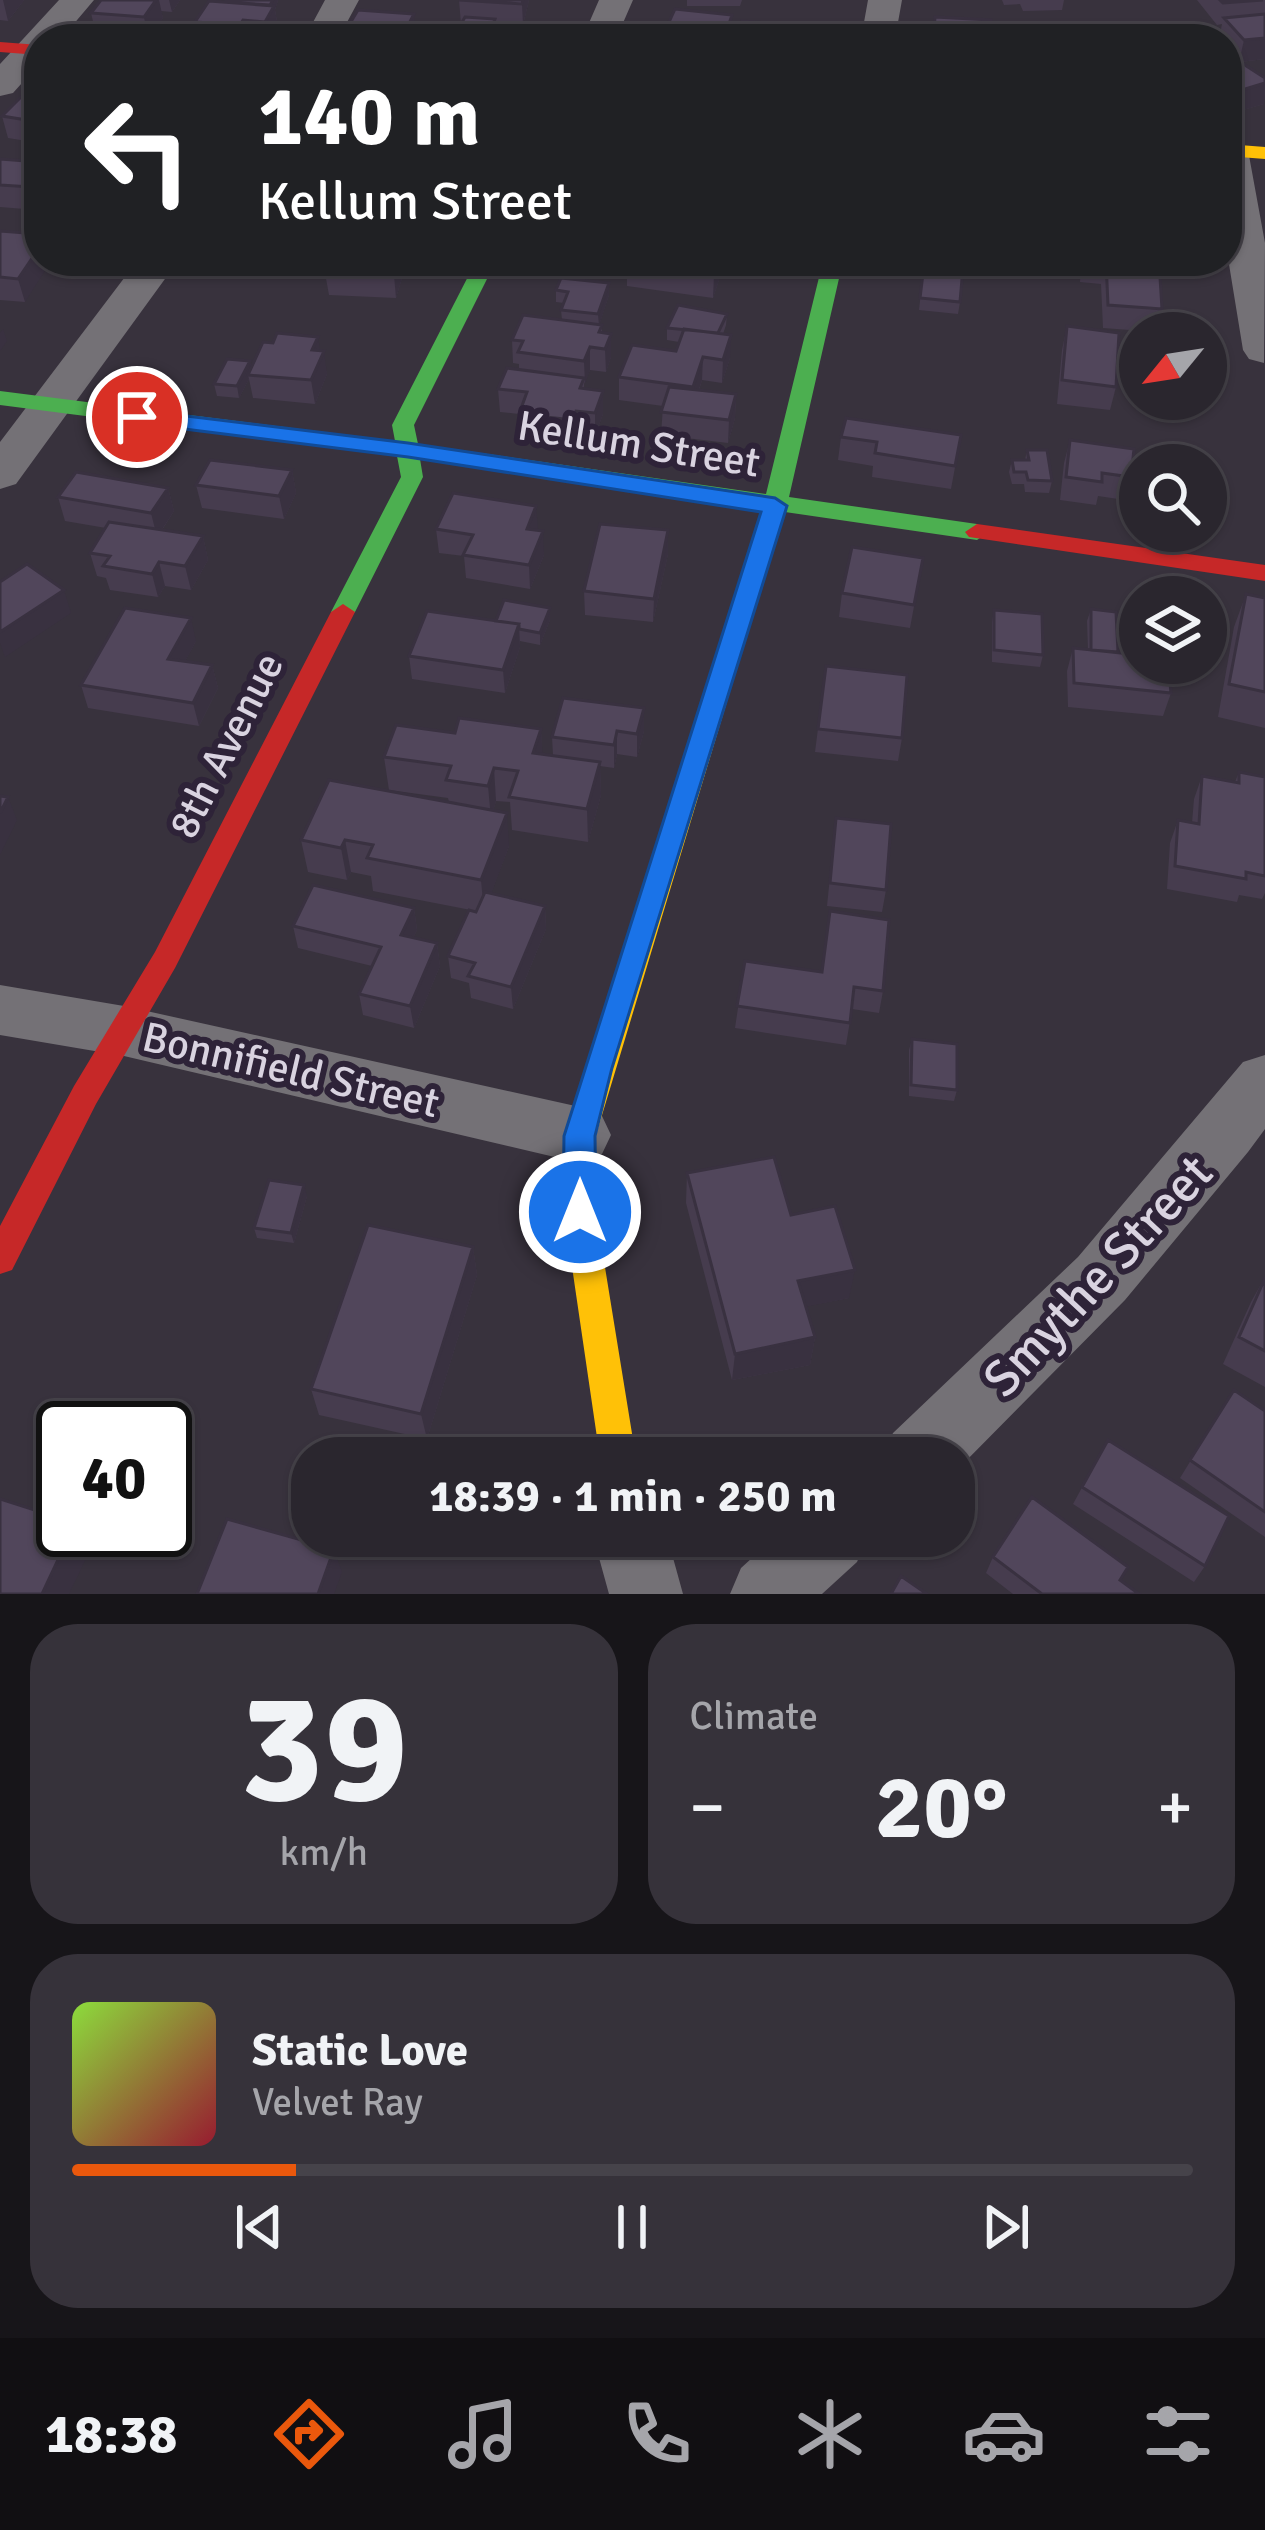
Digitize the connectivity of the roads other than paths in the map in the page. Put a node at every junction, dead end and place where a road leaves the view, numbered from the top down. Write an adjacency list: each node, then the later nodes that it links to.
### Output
1 (77, 0): 2 (street)
2 (53, 24)
3 (24, 55): 4 (street)
4 (0, 85)
5 (1242, 168): 9 (street)
6 (146, 276): 11 (street)
7 (478, 276): 12 (street, 8th Avenue)
8 (829, 276): 14 (street)
9 (1264, 350)
10 (0, 398): 11 (street, Kellum Street)
11 (46, 406): 12 (street, Kellum Street); 13 (street)
12 (408, 450): 14 (street, Kellum Street); 17 (street, 8th Avenue)
13 (0, 474)
14 (775, 506): 15 (street, Kellum Street); 19 (street)
15 (1265, 573)
16 (0, 1010): 17 (street, Bonnifield Street)
17 (124, 1031): 19 (street, Bonnifield Street); 20 (street, 8th Avenue)
18 (1265, 1081): 22 (street, Smythe Street)
19 (580, 1136): 21 (street)
20 (0, 1259)
21 (615, 1437)
22 (941, 1437)
23 (636, 1557): 25 (street)
24 (808, 1557): 26 (street)
25 (646, 1594)
26 (767, 1594)

